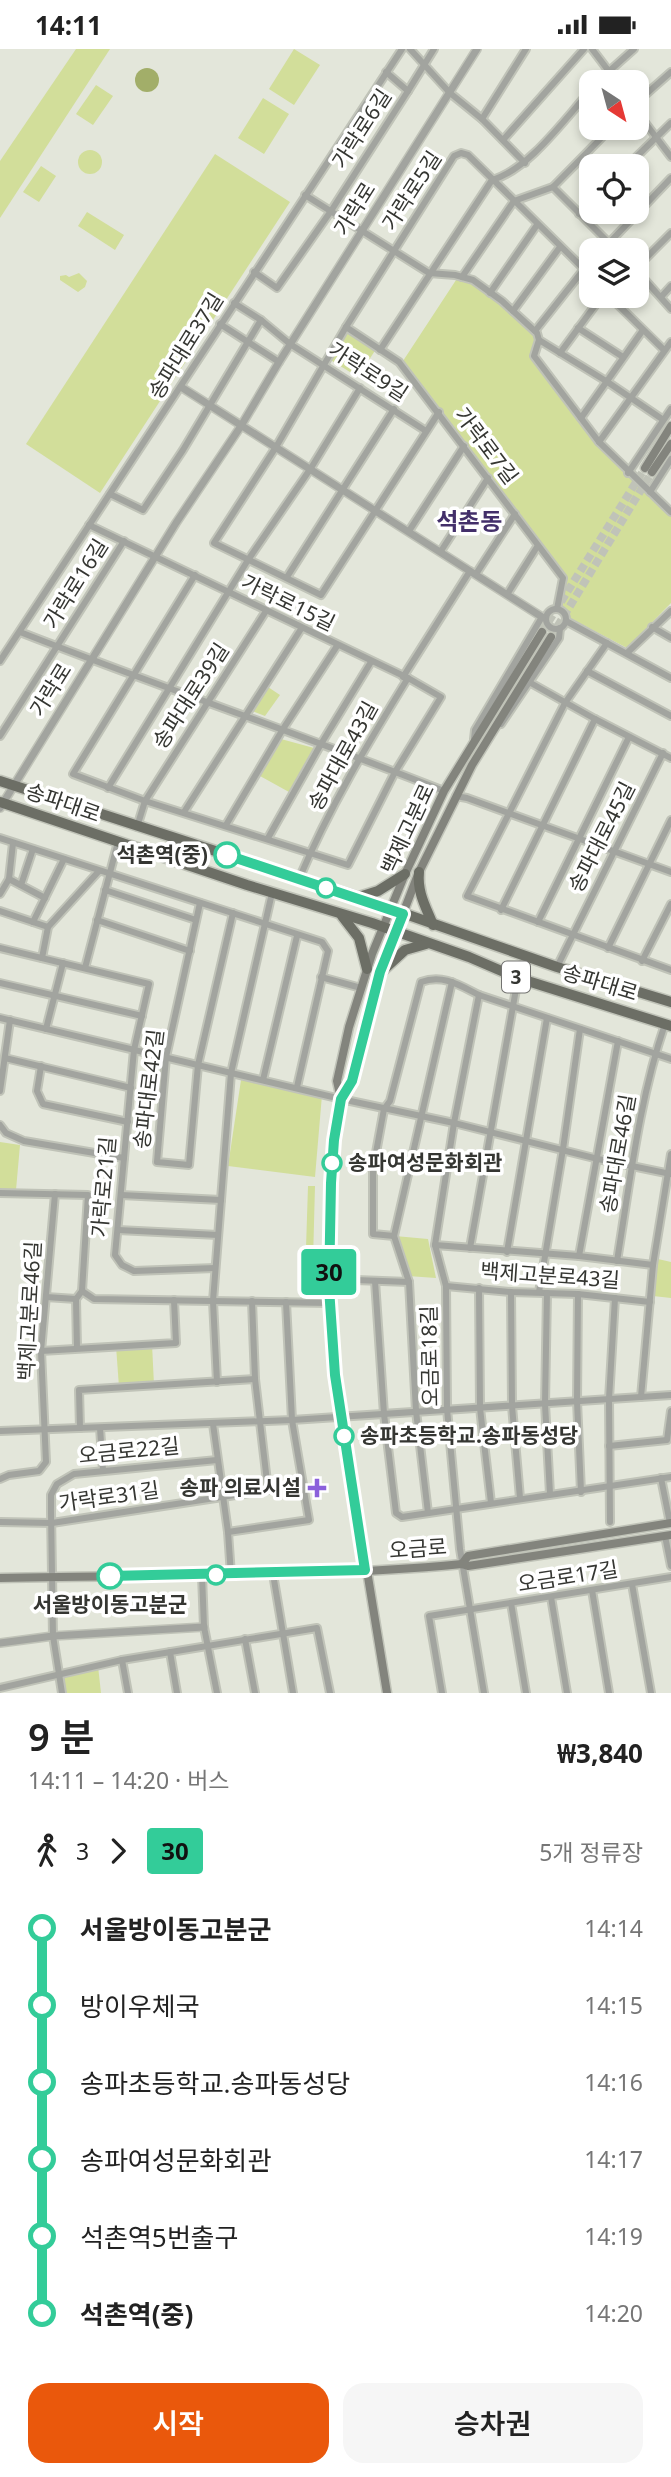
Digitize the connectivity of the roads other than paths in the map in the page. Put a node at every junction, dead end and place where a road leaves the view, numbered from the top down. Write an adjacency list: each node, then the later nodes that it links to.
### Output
1 (402, 49): 11 (street, 송파대로37길)
2 (410, 49): 9 (street)
3 (434, 49): 9 (street)
4 (477, 49): 15 (street, 가락로)
5 (526, 49): 17 (street)
6 (584, 49): 21 (street)
7 (592, 49): 10 (street)
8 (634, 49): 10 (street)
9 (425, 64): 13 (street); 15 (street)
10 (609, 69)
11 (386, 72): 13 (street, 가락로6길); 29 (street, 송파대로37길)
12 (671, 72): 14 (street)
13 (408, 91): 31 (street, 가락로6길)
14 (649, 91)
15 (450, 93): 17 (street); 35 (street, 가락로)
16 (579, 103): 25 (street)
17 (482, 119): 21 (street)
18 (671, 123): 20 (street)
19 (649, 128): 20 (street)
20 (656, 137): 23 (street); 24 (street)
21 (503, 140): 25 (street)
22 (599, 140): 28 (street)
23 (639, 154)
24 (671, 157)
25 (525, 163): 27 (street)
26 (671, 178): 38 (street)
27 (492, 180): 30 (street, 가락로5길); 40 (street, 가락로5길); 44 (street)
28 (553, 187): 30 (street); 32 (street)
29 (305, 195): 31 (street); 43 (street, 송파대로37길)
30 (514, 201): 34 (street, 가락로5길); 46 (street)
31 (331, 211): 35 (street); 43 (street, 가락로6길)
32 (579, 213)
33 (590, 224): 37 (street)
34 (537, 225): 39 (street, 가락로5길); 49 (street)
35 (362, 231): 40 (street, 가락로5길); 65 (street, 가락로)
36 (671, 233): 41 (street)
37 (604, 238)
38 (614, 238)
39 (560, 247): 42 (street, 가락로5길); 55 (street)
40 (394, 251): 44 (street, 가락로5길); 58 (street, 가락로5길)
41 (649, 256)
42 (579, 264)
43 (254, 272): 51 (street, 송파대로37길)
44 (429, 273): 46 (street, 가락로5길); 66 (street)
45 (579, 275): 61 (street)
46 (463, 277): 49 (street, 가락로5길)
47 (649, 283): 50 (street)
48 (671, 286): 50 (street)
49 (490, 293): 55 (street, 가락로5길)
50 (661, 297): 54 (street)
51 (234, 303): 56 (street); 57 (street, 송파대로37길)
52 (593, 308): 59 (street)
53 (621, 308): 60 (street)
54 (671, 309)
55 (513, 311): 61 (street, 가락로5길)
56 (261, 320): 63 (street); 65 (street)
57 (220, 324): 63 (street); 73 (street, 송파대로37길)
58 (346, 327): 66 (street, 가락로7길); 71 (street, 가락로5길)
59 (578, 328): 68 (street); 69 (street)
60 (643, 330): 67 (street); 69 (street)
61 (535, 331): 62 (street, 가락로5길)
62 (539, 340): 68 (street); 80 (street, 가락로5길)
63 (247, 341): 70 (street); 76 (street)
64 (671, 342): 67 (street)
65 (290, 344): 70 (street, 가락로); 71 (street, 가락로9길)
66 (380, 350): 79 (street, 가락로7길)
67 (664, 350): 75 (street)
68 (560, 353): 72 (street)
69 (623, 357): 72 (street)
70 (279, 362): 82 (street, 가락로)
71 (325, 365): 74 (street, 가락로9길); 88 (street, 가락로5길)
72 (606, 380): 75 (street); 80 (street)
73 (181, 387): 76 (street); 95 (street, 송파대로37길)
74 (360, 388): 77 (street, 가락로9길); 90 (street)
75 (631, 399): 81 (street); 85 (street)
76 (210, 406): 82 (street); 95 (street)
77 (394, 409): 84 (street, 가락로9길); 93 (street)
78 (671, 409): 81 (street)
79 (439, 412): 84 (street); 87 (street, 가락로7길)
80 (582, 418): 85 (street, 가락로5길)
81 (662, 419): 91 (street)
82 (241, 426): 88 (street); 104 (street, 가락로)
83 (671, 426): 86 (main road)
84 (426, 431): 96 (street)
85 (599, 442): 91 (street, 가락로5길)
86 (671, 444)
87 (464, 446): 92 (street, 가락로7길); 100 (street)
88 (276, 447): 90 (street); 105 (street, 가락로5길)
89 (671, 459): 94 (street)
90 (311, 468): 93 (street); 105 (street)
91 (628, 473): 94 (street, 가락로5길)
92 (488, 478): 98 (street, 가락로7길); 103 (street)
93 (343, 489): 96 (street); 108 (street)
94 (650, 492): 97 (street, 가락로5길)
95 (110, 494): 99 (street, 송파대로37길)
96 (376, 511): 100 (street); 108 (street)
97 (671, 512)
98 (515, 514): 102 (street, 가락로7길); 106 (street, 송파대로43길)
99 (89, 525): 101 (street); 119 (street, 송파대로37길)
100 (409, 531): 103 (street)
101 (124, 541): 104 (street); 124 (street, 가락로16길)
102 (537, 547): 110 (street); 111 (street, 가락로7길)
103 (441, 551): 106 (street)
104 (155, 556): 107 (street, 가락로15길); 127 (street, 가락로)
105 (248, 560): 108 (street); 109 (street)
106 (473, 572): 110 (street); 132 (street, 송파대로43길)
107 (195, 575): 109 (street, 가락로15길); 131 (street)
108 (287, 577)
109 (230, 593): 112 (street, 가락로15길); 135 (street)
110 (508, 593): 114 (street)
111 (557, 609): 114 (street); 115 (street)
112 (266, 611): 118 (street, 가락로15길); 136 (street, 송파대로39길)
113 (671, 611): 116 (street)
114 (544, 618): 117 (street); 144 (street)
115 (566, 621): 117 (street); 123 (street)
116 (652, 627): 122 (street); 126 (street)
117 (560, 628): 134 (street)
118 (300, 629): 125 (street, 가락로15길); 138 (street)
119 (20, 632): 124 (street, 가락로16길); 128 (street, 송파대로37길)
120 (542, 632): 144 (main road, 백제고분로)
121 (551, 637): 146 (main road, 백제고분로)
122 (671, 638)
123 (607, 643): 126 (street); 130 (street)
124 (57, 646): 127 (street, 가락로16길); 142 (street, 가락로16길)
125 (337, 646): 129 (street, 가락로15길); 141 (street)
126 (627, 653): 133 (street)
127 (92, 660): 131 (street, 가락로16길); 152 (street, 가락로)
128 (0, 661)
129 (371, 662): 132 (street, 가락로15길); 145 (street)
130 (587, 671): 137 (street); 139 (street)
131 (132, 676): 135 (street, 가락로16길); 153 (street)
132 (405, 678): 148 (street, 송파대로43길); 150 (street, 가락로15길)
133 (671, 678)
134 (529, 683): 137 (street); 146 (street)
135 (171, 689): 136 (street, 가락로16길); 153 (street)
136 (208, 701): 138 (street, 가락로16길); 156 (street, 송파대로39길)
137 (565, 703): 140 (street); 159 (street)
138 (245, 716): 141 (street, 가락로16길); 158 (street)
139 (671, 716)
140 (595, 719): 143 (street); 162 (street)
141 (282, 729): 145 (street, 가락로16길); 161 (street)
142 (0, 736)
143 (629, 737): 147 (street); 166 (street)
144 (473, 742): 154 (main road, 백제고분로)
145 (321, 744): 148 (street, 가락로16길); 165 (street)
146 (482, 747): 155 (main road, 백제고분로)
147 (663, 753): 149 (street); 171 (street, 송파대로45길)
148 (359, 757): 150 (street, 가락로16길); 170 (street, 송파대로43길)
149 (671, 758)
150 (395, 772): 154 (street, 가락로16길); 170 (street)
151 (0, 781): 152 (main road, 송파대로 / 3)
152 (12, 785): 157 (street, 가락로); 163 (main road, 송파대로 / 3)
153 (108, 788): 156 (street)
154 (444, 791): 178 (main road, 백제고분로)
155 (456, 796): 159 (street); 175 (main road, 백제고분로)
156 (145, 801): 158 (street); 163 (street, 송파대로39길)
157 (1, 804): 167 (main road, 송파대로 / 3)
158 (184, 812): 161 (street)
159 (508, 813): 162 (street); 189 (street)
160 (671, 820): 173 (street)
161 (226, 825): 165 (street)
162 (542, 826): 166 (street); 189 (street)
163 (137, 827): 180 (main road, 송파대로 / 3)
164 (0, 838): 168 (street)
165 (268, 838): 170 (street)
166 (578, 839): 171 (street); 198 (street)
167 (118, 842): 177 (street); 183 (main road, 송파대로 / 3)
168 (13, 843): 169 (street); 179 (street)
169 (33, 849): 172 (street); 181 (street)
170 (310, 852): 180 (street, 송파대로43길)
171 (614, 852): 173 (street); 205 (street, 송파대로45길)
172 (64, 859): 174 (street); 186 (street)
173 (649, 865): 176 (street); 208 (street)
174 (99, 871): 177 (street); 201 (street)
175 (419, 872): 194 (main road, 백제고분로); 200 (main road)
176 (671, 872)
177 (109, 873): 182 (street); 187 (street)
178 (405, 874): 185 (main road); 190 (main road, 백제고분로)
179 (9, 879): 181 (street); 184 (street)
180 (299, 879): 185 (main road, 송파대로 / 3)
181 (21, 885): 186 (street)
182 (105, 890): 195 (street); 196 (street)
183 (272, 893): 193 (main road, 송파대로 / 3); 199 (street)
184 (0, 894)
185 (357, 897): 190 (main road, 송파대로 / 3)
186 (45, 898): 197 (street)
187 (200, 903): 192 (street); 196 (street, 송파대로42길)
188 (671, 904): 211 (street)
189 (501, 909): 198 (street)
190 (390, 910): 194 (main road, 송파대로 / 3); 202 (main road, 백제고분로)
191 (0, 911): 197 (street)
192 (233, 913): 199 (street); 240 (street, 송파대로42길)
193 (339, 913): 202 (main road, 송파대로 / 3); 215 (main road)
194 (403, 914): 200 (main road, 송파대로 / 3); 203 (main road, 백제고분로)
195 (97, 920): 209 (street); 214 (street)
196 (196, 920): 209 (street, 송파대로42길)
197 (33, 922): 201 (street)
198 (538, 922): 205 (street)
199 (264, 924): 204 (street); 242 (street)
200 (433, 925): 213 (main road, 송파대로 / 3)
201 (48, 927): 210 (street)
202 (383, 928): 203 (main road, 송파대로 / 3); 215 (main road, 백제고분로)
203 (397, 933): 206 (main road, 송파대로 / 3); 217 (main road, 백제고분로)
204 (298, 936): 218 (street); 243 (street)
205 (571, 936): 208 (street); 213 (street, 송파대로45길)
206 (430, 943): 217 (main road); 219 (main road, 송파대로 / 3)
207 (0, 948): 210 (street, 가락로21길)
208 (608, 949): 211 (street)
209 (190, 951): 237 (street, 송파대로42길)
210 (42, 958): 212 (street, 가락로21길)
211 (642, 961): 216 (street)
212 (63, 963): 214 (street, 가락로21길); 224 (street)
213 (557, 967): 225 (main road, 송파대로 / 3)
214 (85, 968): 227 (street, 가락로21길)
215 (367, 969): 222 (main road, 백제고분로)
216 (671, 970)
217 (380, 972): 247 (main road, 백제고분로)
218 (321, 977): 222 (street); 244 (street)
219 (518, 978): 226 (street); 231 (main road, 송파대로 / 3)
220 (452, 982): 223 (street); 248 (street); 249 (street)
221 (0, 983): 224 (street)
222 (361, 988): 247 (main road, 백제고분로)
223 (479, 995): 226 (street); 251 (street)
224 (55, 996): 227 (street); 232 (street)
225 (671, 1002)
226 (512, 1006): 229 (street); 253 (street)
227 (142, 1016): 235 (street, 가락로21길)
228 (0, 1018): 230 (street)
229 (547, 1019): 233 (street); 254 (street)
230 (10, 1020): 232 (street); 238 (street)
231 (668, 1025): 236 (street, 송파대로46길)
232 (46, 1029): 235 (street)
233 (580, 1029): 234 (street); 255 (street)
234 (618, 1041): 236 (street); 258 (street)
235 (134, 1050): 237 (street); 245 (street, 가락로21길)
236 (654, 1053): 239 (street); 259 (street, 송파대로46길)
237 (166, 1057): 240 (street); 240 (street, 송파대로42길)
238 (5, 1058): 241 (street); 246 (street)
239 (671, 1059)
240 (198, 1065): 242 (street)
241 (41, 1066): 245 (street); 250 (street)
242 (232, 1073): 243 (street); 264 (street)
243 (263, 1080): 244 (street)
244 (297, 1087): 247 (street)
245 (131, 1088): 250 (street, 가락로21길)
246 (0, 1091)
247 (341, 1099): 248 (street); 276 (main road, 백제고분로)
248 (384, 1109): 249 (street); 267 (street)
249 (420, 1116): 251 (street); 267 (street)
250 (128, 1122): 257 (street, 가락로21길)
251 (454, 1123): 253 (street); 268 (street)
252 (0, 1125): 257 (street)
253 (490, 1133): 254 (street); 269 (street)
254 (527, 1140): 255 (street); 270 (street)
255 (563, 1149): 258 (street); 271 (street)
256 (671, 1154): 260 (street)
257 (124, 1158): 263 (street, 가락로21길)
258 (598, 1159): 259 (street); 272 (street)
259 (632, 1165): 260 (street); 273 (street, 송파대로46길)
260 (669, 1174): 274 (street)
261 (0, 1193): 262 (street)
262 (55, 1194): 281 (street); 286 (street, 백제고분로46길)
263 (121, 1195): 264 (street); 265 (street, 가락로21길)
264 (221, 1200): 266 (street)
265 (118, 1230): 266 (street); 275 (street, 가락로21길)
266 (218, 1235): 275 (street)
267 (394, 1236): 278 (street)
268 (435, 1245): 269 (street); 279 (street, 오금로18길)
269 (470, 1248): 270 (street)
270 (508, 1252): 271 (street)
271 (544, 1255): 272 (street); 283 (street)
272 (579, 1256): 273 (street)
273 (617, 1261): 274 (street)
274 (653, 1265): 293 (street)
275 (215, 1268): 290 (street)
276 (329, 1279): 277 (street); 294 (main road, 백제고분로)
277 (375, 1281): 278 (street); 309 (street)
278 (409, 1282): 307 (street)
279 (446, 1286): 280 (street, 백제고분로43길); 306 (street, 오금로18길)
280 (479, 1288): 282 (street, 백제고분로43길); 305 (street)
281 (82, 1291): 288 (street); 289 (street)
282 (511, 1292): 283 (street, 백제고분로43길); 304 (street)
283 (539, 1292): 284 (street, 백제고분로43길)
284 (547, 1293): 285 (street, 백제고분로43길); 303 (street)
285 (578, 1294): 287 (street, 백제고분로43길); 302 (street)
286 (46, 1297): 288 (street); 296 (street, 백제고분로46길)
287 (615, 1298): 293 (street, 백제고분로43길); 301 (street)
288 (76, 1299): 295 (street)
289 (174, 1300): 290 (street); 295 (street)
290 (213, 1301): 291 (street); 298 (street)
291 (252, 1301): 292 (street); 297 (street)
292 (286, 1302): 294 (street); 311 (street)
293 (650, 1302): 300 (street)
294 (330, 1303): 310 (main road, 백제고분로)
295 (77, 1347): 296 (street)
296 (41, 1350): 317 (street, 백제고분로46길)
297 (255, 1379): 298 (street); 312 (street)
298 (217, 1382): 314 (street)
299 (671, 1395): 300 (street)
300 (641, 1397): 301 (street)
301 (609, 1399): 302 (street); 318 (street)
302 (577, 1401): 303 (street); 325 (street)
303 (545, 1404): 304 (street); 326 (street)
304 (512, 1406): 305 (street); 327 (street)
305 (480, 1408): 306 (street); 329 (street)
306 (447, 1409): 307 (street); 330 (street, 오금로18길)
307 (416, 1411): 309 (street); 331 (street)
308 (671, 1411): 318 (street)
309 (384, 1415): 310 (street); 331 (street)
310 (341, 1417): 311 (street); 341 (main road, 백제고분로)
311 (292, 1420): 312 (street); 337 (street)
312 (259, 1422): 313 (street); 328 (street)
313 (213, 1425): 315 (street); 319 (street)
314 (80, 1428): 315 (street); 317 (street)
315 (100, 1428): 320 (street)
316 (0, 1431): 317 (street)
317 (46, 1431): 323 (street, 백제고분로46길)
318 (609, 1446): 324 (street)
319 (218, 1460): 320 (street, 오금로22길); 328 (street)
320 (103, 1470): 335 (street, 오금로22길)
321 (671, 1477): 322 (street)
322 (662, 1478): 324 (street); 336 (street)
323 (0, 1479)
324 (609, 1487): 325 (street); 334 (street)
325 (580, 1492): 326 (street)
326 (550, 1494): 327 (street)
327 (520, 1498): 329 (street)
328 (223, 1499): 335 (street, 가락로31길); 337 (street)
329 (491, 1503): 330 (street)
330 (458, 1509): 331 (street); 339 (street, 오금로18길)
331 (428, 1513)
332 (0, 1514): 333 (street)
333 (1, 1522): 335 (street, 가락로31길)
334 (610, 1522)
335 (52, 1523): 345 (street, 오금로22길)
336 (671, 1523): 339 (main road, 오금로)
337 (228, 1532): 344 (street)
338 (668, 1535): 339 (main road, 오금로); 340 (street)
339 (462, 1564): 341 (main road, 오금로); 352 (street)
340 (671, 1566)
341 (365, 1570): 342 (main road, 오금로); 372 (main road, 백제고분로)
342 (273, 1574): 344 (main road, 오금로); 354 (street)
343 (202, 1575): 344 (main road, 오금로); 345 (main road, 오금로); 353 (street)
344 (230, 1575)
345 (53, 1577): 347 (main road, 오금로); 355 (street, 오금로22길)
346 (671, 1577): 348 (street, 오금로17길)
347 (0, 1578)
348 (632, 1584): 349 (street, 오금로17길); 378 (street)
349 (592, 1590): 350 (street, 오금로17길); 377 (street)
350 (551, 1597): 351 (street, 오금로17길); 376 (street)
351 (511, 1604): 352 (street, 오금로17길); 375 (street)
352 (469, 1609): 373 (street, 오금로17길); 374 (street)
353 (204, 1627): 355 (street); 358 (street)
354 (281, 1633): 356 (street); 370 (street); 371 (street)
355 (53, 1636): 357 (street); 361 (street, 오금로22길)
356 (246, 1639): 358 (street); 369 (street)
357 (0, 1643)
358 (208, 1645): 359 (street); 368 (street)
359 (170, 1652): 360 (street); 367 (street)
360 (122, 1660): 361 (street); 366 (street)
361 (58, 1673): 362 (street); 365 (street, 오금로22길)
362 (22, 1683): 363 (street); 364 (street)
363 (0, 1688)
364 (23, 1693)
365 (62, 1693)
366 (128, 1693)
367 (177, 1693)
368 (217, 1693)
369 (255, 1693)
370 (293, 1693)
371 (330, 1693)
372 (387, 1693)
373 (442, 1693)
374 (484, 1693)
375 (526, 1693)
376 (567, 1693)
377 (609, 1693)
378 (651, 1693)

